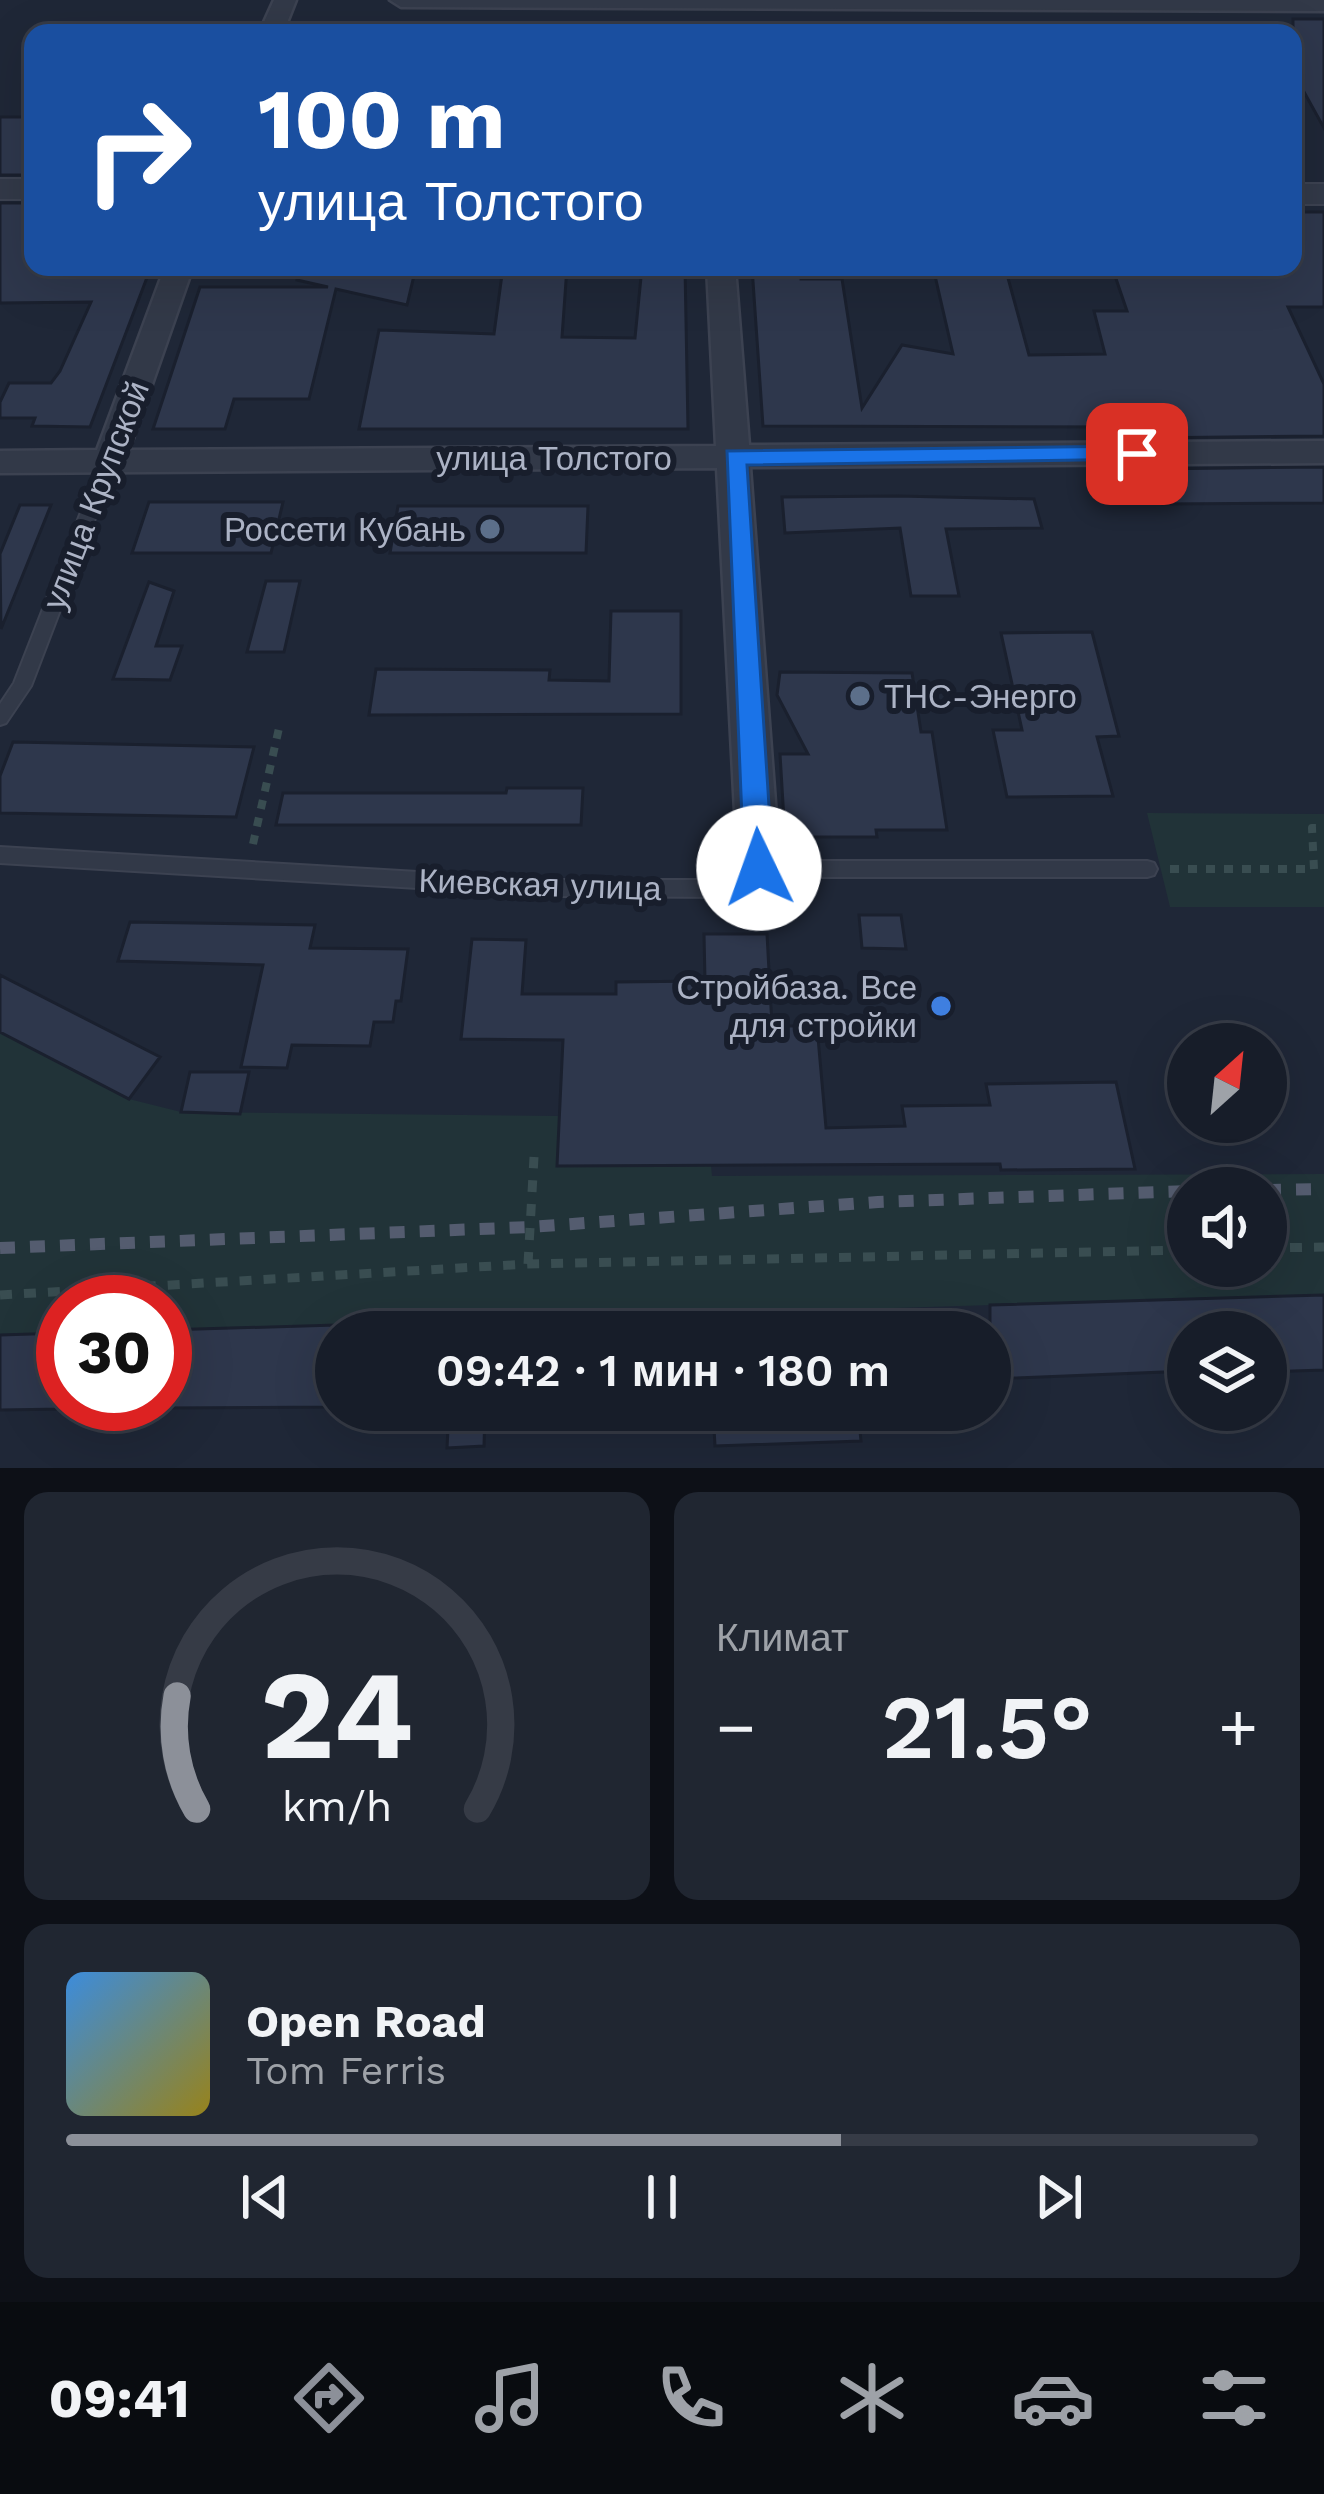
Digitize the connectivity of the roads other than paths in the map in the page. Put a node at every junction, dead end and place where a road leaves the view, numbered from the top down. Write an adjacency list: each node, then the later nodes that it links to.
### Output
1 (401, 0): 2 (street)
2 (704, 1): 3 (street)
3 (1324, 4)
4 (176, 276): 8 (street, улица Крупской)
5 (722, 276): 7 (street)
6 (1324, 452): 7 (street, улица Толстого)
7 (735, 457): 8 (street, улица Толстого); 12 (street)
8 (109, 461): 9 (street, улица Толстого); 10 (lane, улица Крупской)
9 (0, 462)
10 (0, 718)
11 (0, 855): 12 (lane, Киевская улица)
12 (759, 868): 13 (lane, Киевская улица)
13 (1147, 869)

